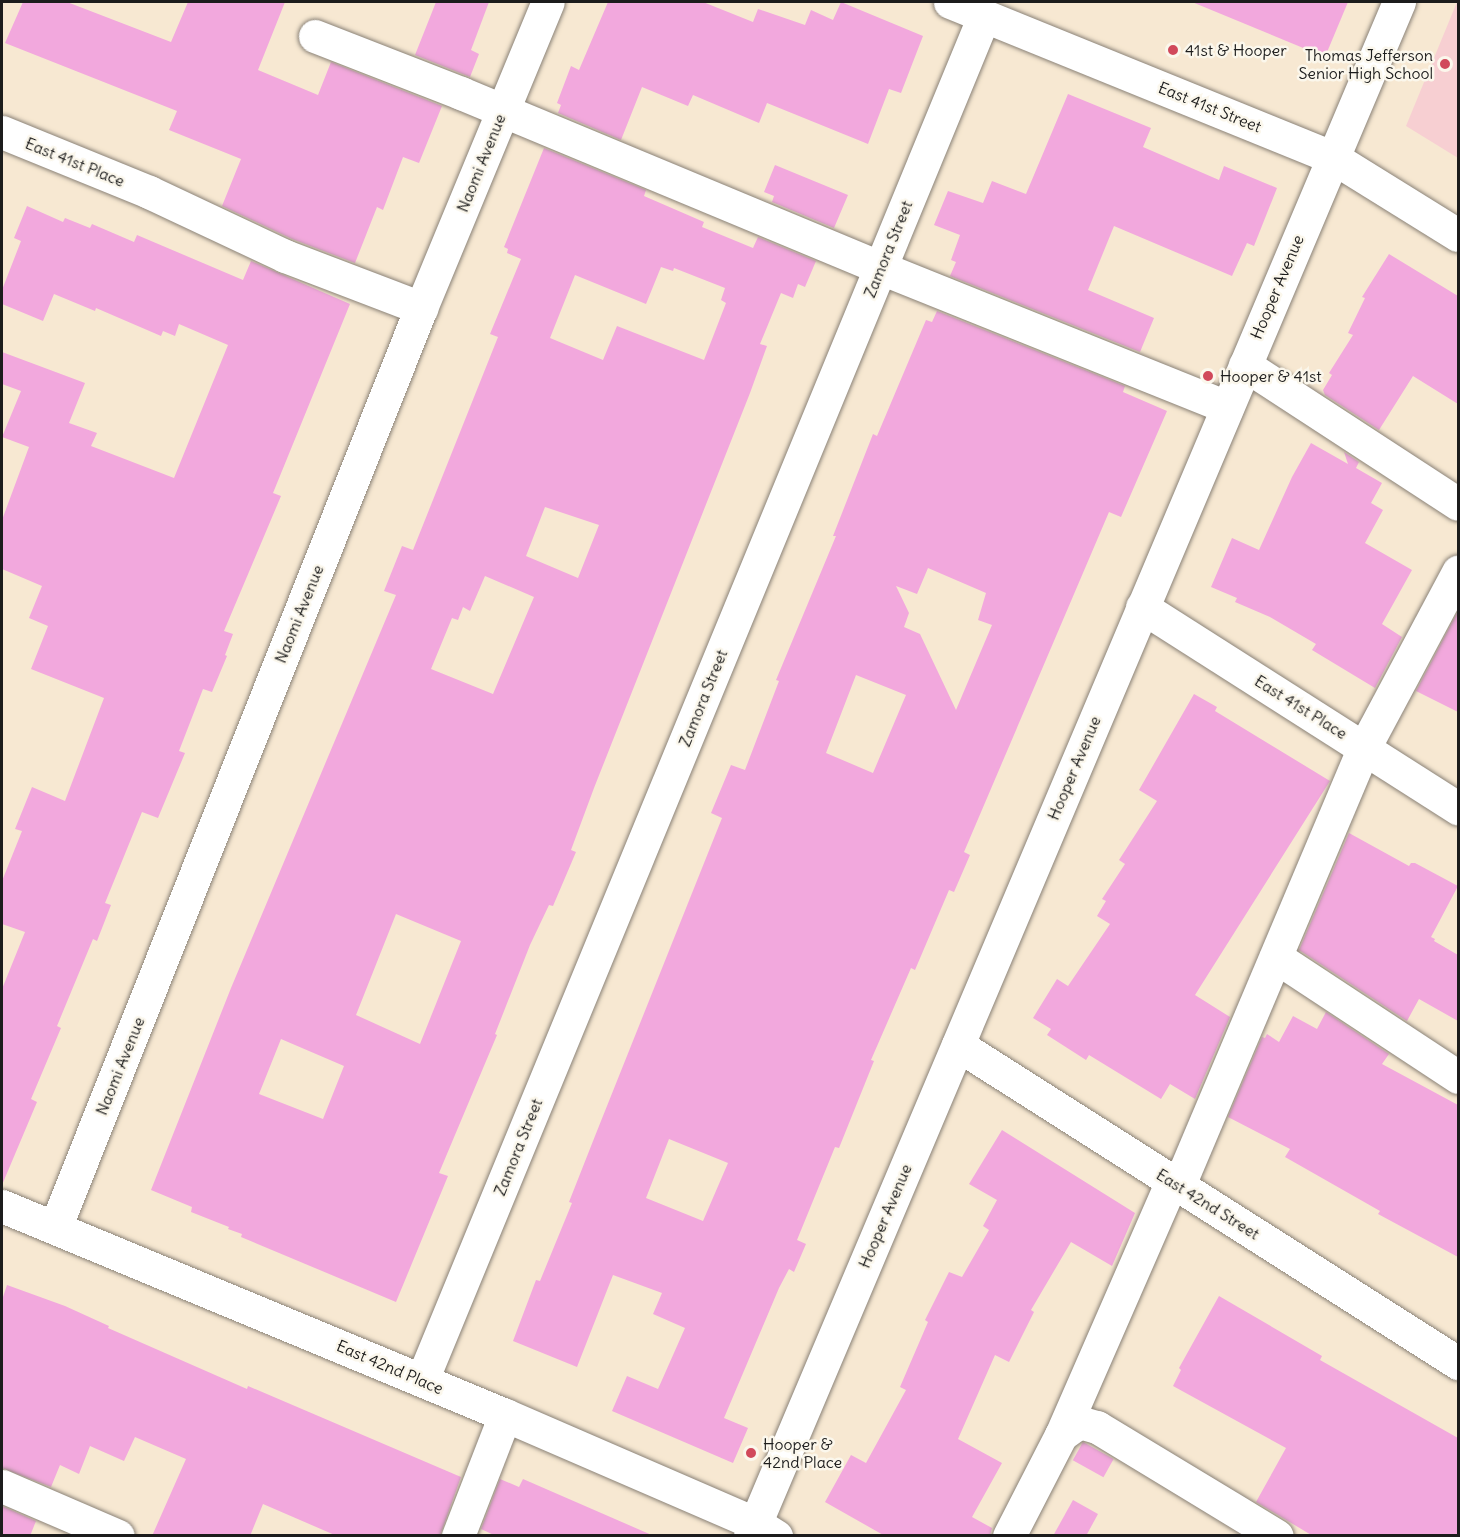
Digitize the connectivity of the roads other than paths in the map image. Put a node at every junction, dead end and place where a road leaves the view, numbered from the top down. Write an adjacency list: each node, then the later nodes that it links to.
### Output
1 (548, 2): 6 (street, Naomi Avenue)
2 (950, 2): 4 (street, East 41st Street)
3 (1399, 2): 8 (street, Hooper Avenue)
4 (984, 16): 8 (street, East 41st Street); 10 (street, Zamora Street)
5 (315, 36): 6 (street)
6 (502, 110): 10 (street); 11 (street, Naomi Avenue)
7 (2, 132): 11 (street, East 41st Place)
8 (1332, 157): 9 (street, East 41st Street); 12 (street, Hooper Avenue)
9 (1458, 235)
10 (880, 267): 13 (street); 26 (street, Zamora Street)
11 (421, 308): 24 (street, Naomi Avenue)
12 (1245, 365): 13 (street, Hooper Avenue); 14 (street)
13 (1227, 406): 16 (street, Hooper Avenue)
14 (1458, 504)
15 (1458, 572): 17 (street)
16 (1142, 607): 17 (street, East 41st Place); 20 (street, Hooper Avenue)
17 (1365, 748): 18 (street, East 41st Place); 19 (street)
18 (1458, 808)
19 (1276, 957): 21 (street); 22 (street)
20 (958, 1045): 22 (street, East 42nd Street); 30 (street, Hooper Avenue)
21 (1458, 1077)
22 (1175, 1183): 25 (street, East 42nd Street); 28 (street)
23 (2, 1206): 24 (street, East 42nd Place)
24 (56, 1228): 26 (street, East 42nd Place)
25 (1458, 1363)
26 (422, 1380): 27 (street, East 42nd Place)
27 (505, 1416): 30 (street, East 42nd Place); 32 (street)
28 (1061, 1435): 33 (street); 34 (street)
29 (2, 1486): 31 (street)
30 (760, 1532)
31 (118, 1536)
32 (458, 1536)
33 (1009, 1536)
34 (1277, 1536)

